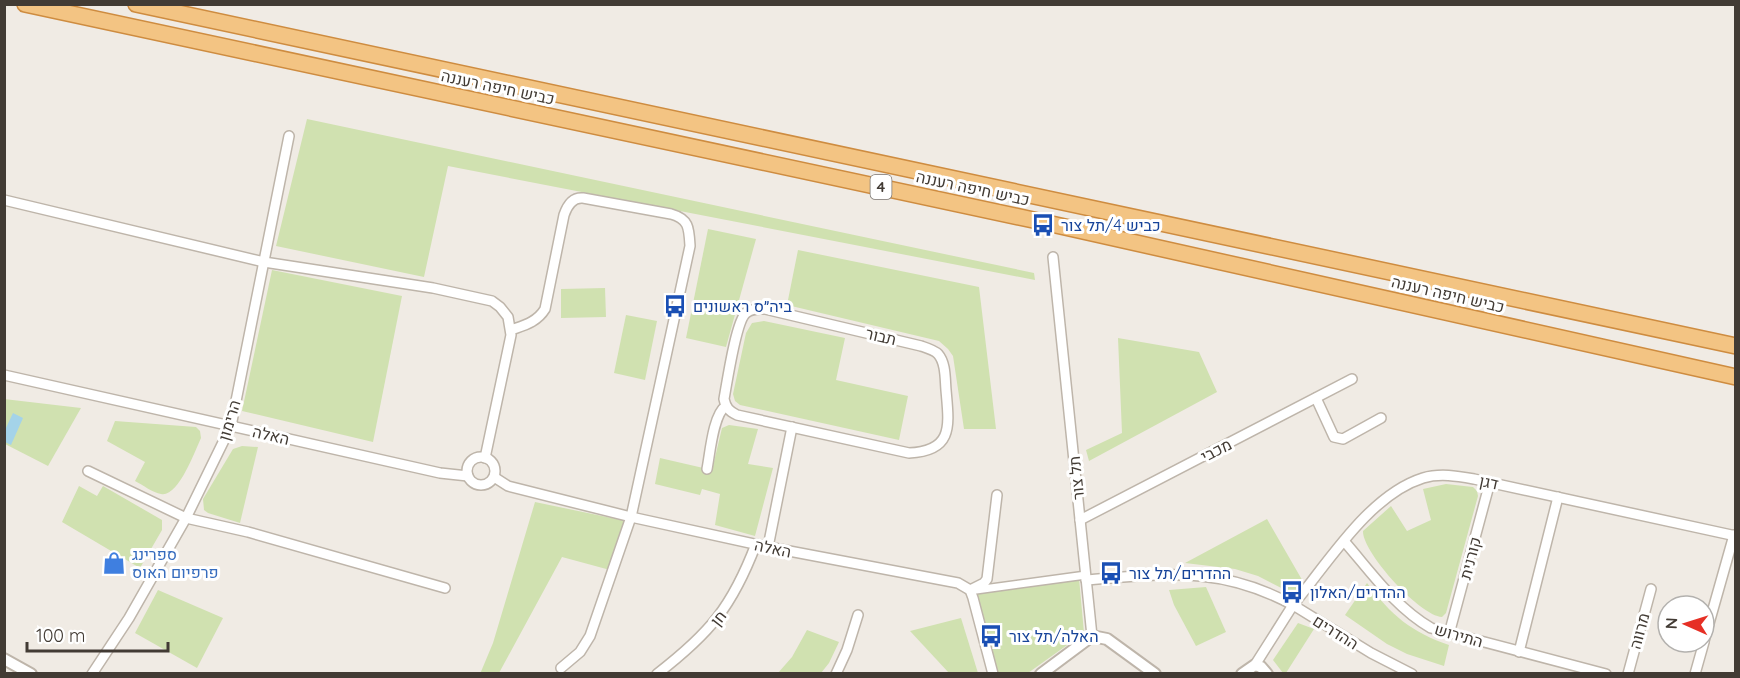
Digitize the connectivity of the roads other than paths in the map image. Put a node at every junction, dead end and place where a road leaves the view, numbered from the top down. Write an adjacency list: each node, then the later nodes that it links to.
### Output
1 (25, 4): 10 (highway, כביש חיפה רעננה / 4)
2 (136, 4): 8 (highway, כביש חיפה רעננה / 4)
3 (289, 136): 6 (street, הרימון)
4 (4, 200): 6 (street)
5 (1053, 257): 27 (street, תל צור)
6 (264, 262): 7 (street); 15 (street, הרימון)
7 (511, 330): 17 (street); 25 (street)
8 (1736, 346)
9 (4, 375): 15 (street, האלה)
10 (1736, 377)
11 (1352, 379): 12 (street, מכבי)
12 (1316, 398): 14 (street); 27 (street, מכבי)
13 (726, 406): 16 (street, תבור); 16 (street, תבור); 18 (street)
14 (1381, 418)
15 (231, 426): 20 (street, האלה); 26 (street, הרימון)
16 (792, 427): 31 (street)
17 (485, 458): 20 (street); 21 (street)
18 (707, 469)
19 (88, 471): 26 (street)
20 (468, 476): 21 (street)
21 (494, 477): 25 (street, האלה)
22 (1491, 482): 24 (street, דגן); 29 (street, דגן); 39 (street, קורנית)
23 (998, 495): 35 (street)
24 (1558, 497): 28 (street, דגן); 41 (street)
25 (631, 517): 30 (street, האלה); 45 (street)
26 (186, 518): 33 (street); 47 (street, הרימון)
27 (1080, 520): 32 (street, תל צור)
28 (1735, 536): 36 (street)
29 (1344, 541): 37 (street, דגן); 39 (street, התירוש)
30 (756, 544): 31 (street, האלה); 48 (street, חן)
31 (768, 547): 35 (street, האלה)
32 (1086, 577): 35 (street); 37 (street, ההדרים); 40 (street, תל צור)
33 (446, 588)
34 (1651, 589): 57 (street, מרווה)
35 (970, 590): 50 (street)
36 (1716, 600)
37 (1293, 605): 44 (street); 55 (street, ההדרים)
38 (858, 615): 49 (street)
39 (1449, 634): 41 (street, התירוש)
40 (1092, 636): 51 (street); 52 (street)
41 (1519, 652): 56 (street, התירוש)
42 (1700, 654): 58 (street)
43 (4, 659): 46 (street)
44 (1255, 665): 53 (street); 54 (street)
45 (561, 668)
46 (31, 674)
47 (92, 674)
48 (657, 674)
49 (836, 674)
50 (993, 674)
51 (1041, 674)
52 (1155, 674)
53 (1242, 674)
54 (1267, 674)
55 (1412, 674)
56 (1606, 674)
57 (1628, 674)
58 (1695, 674)

